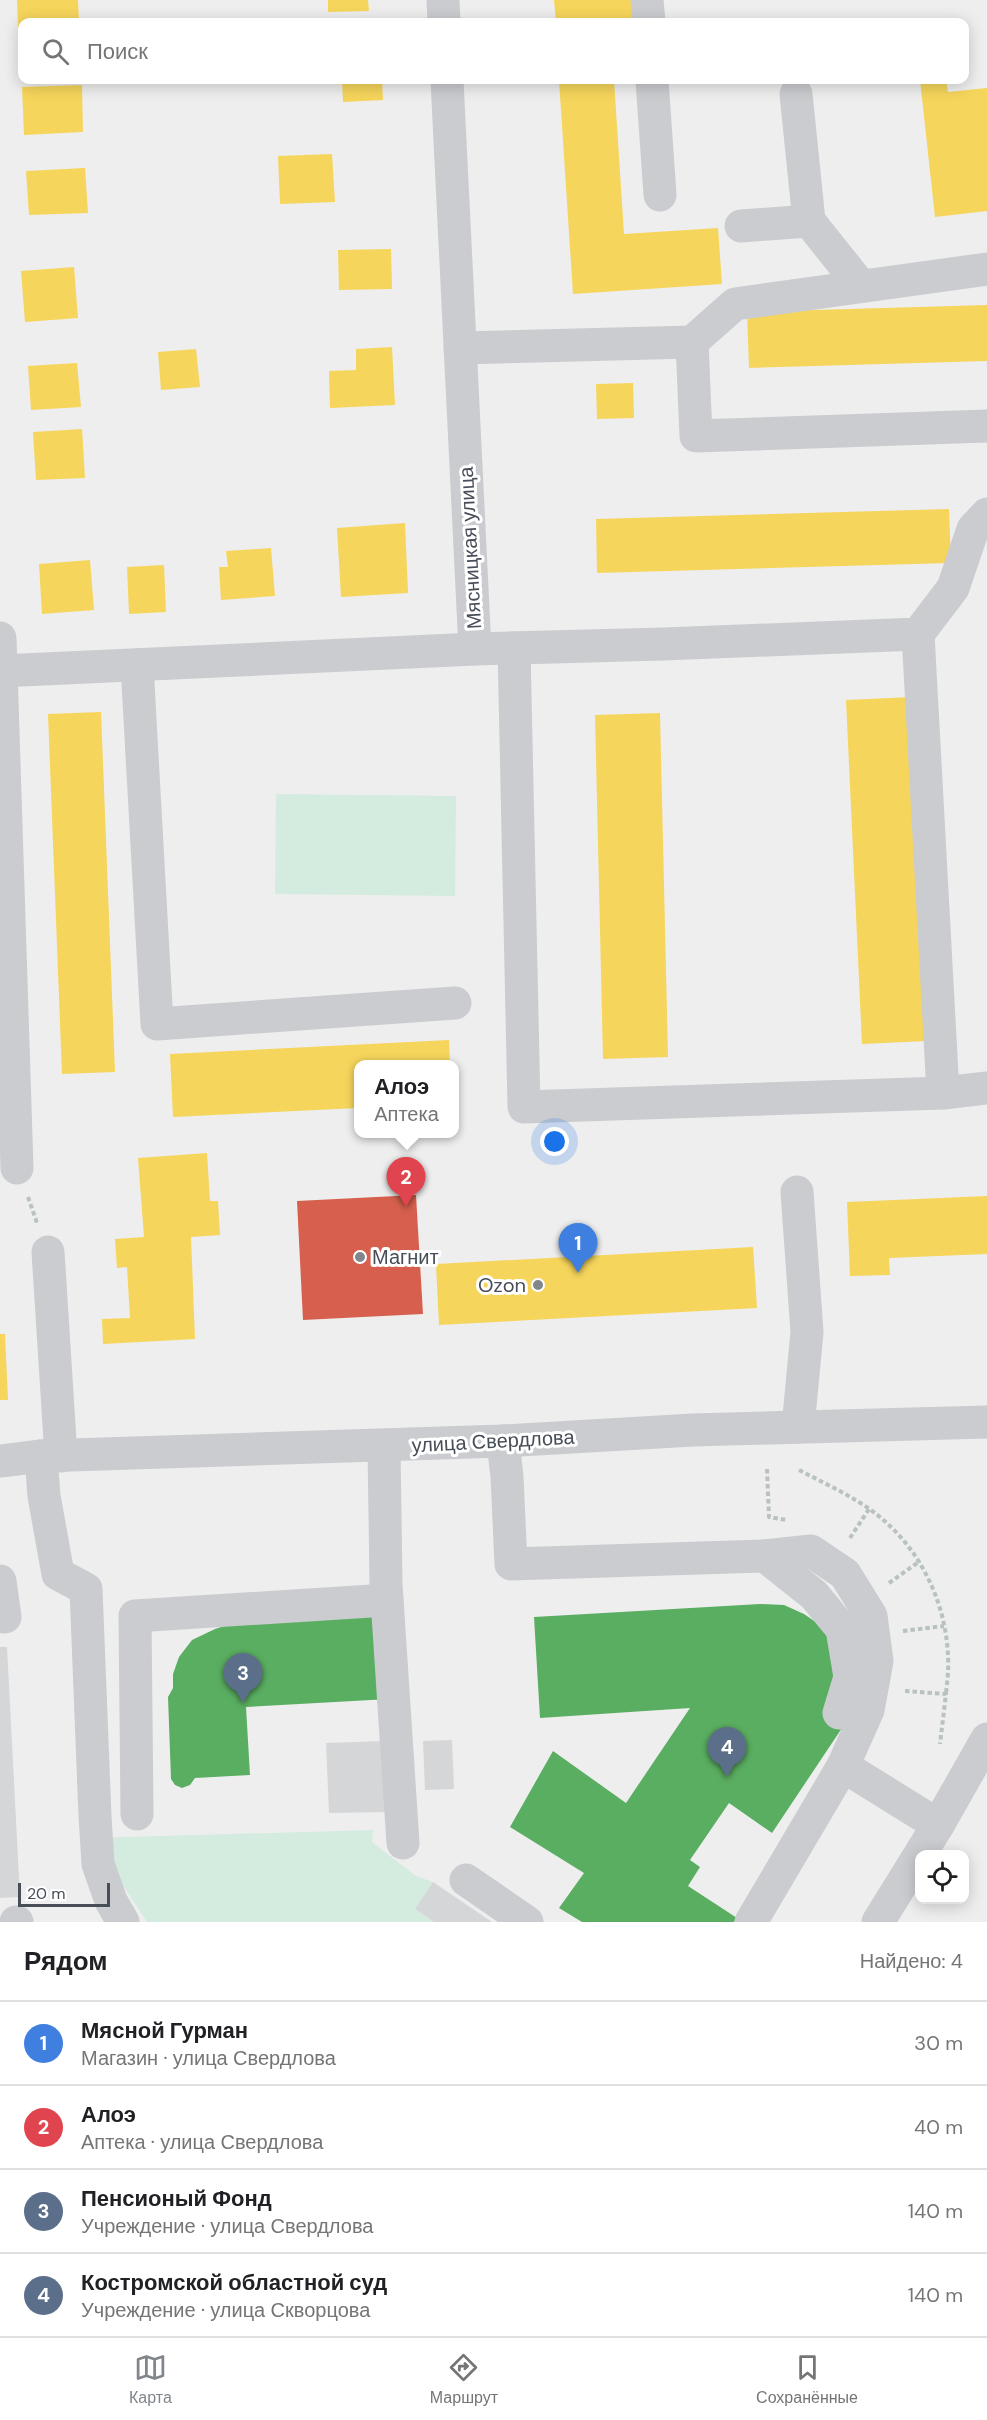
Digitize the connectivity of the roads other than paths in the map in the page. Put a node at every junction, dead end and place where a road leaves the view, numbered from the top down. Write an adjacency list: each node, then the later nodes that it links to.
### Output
1 (443, 0): 3 (street)
2 (647, 0): 4 (street)
3 (444, 18)
4 (649, 18)
5 (447, 84): 14 (street, Мясницкая улица)
6 (652, 84): 8 (street)
7 (796, 94): 9 (street)
8 (660, 195)
9 (808, 221): 10 (street); 12 (street)
10 (741, 226)
11 (987, 269): 12 (street)
12 (861, 286): 13 (street)
13 (692, 342): 14 (street); 15 (street)
14 (460, 348): 20 (street, Мясницкая улица)
15 (987, 426)
16 (987, 514): 17 (street)
17 (918, 634): 19 (street); 26 (street)
18 (0, 638): 22 (street)
19 (514, 648): 20 (street); 26 (street)
20 (475, 649): 21 (street, Мясницкая улица)
21 (137, 665): 22 (street, Мясницкая улица); 24 (street)
22 (1, 671): 23 (street)
23 (4, 906): 27 (street)
24 (455, 1003)
25 (987, 1088): 26 (street)
26 (943, 1093)
27 (17, 1168)
28 (797, 1192): 31 (street)
29 (48, 1252): 34 (street)
30 (987, 1422): 31 (street, улица Свердлова)
31 (798, 1427): 32 (street, улица Свердлова)
32 (503, 1442): 33 (street, улица Свердлова); 36 (street)
33 (384, 1446): 34 (street, улица Свердлова); 38 (street)
34 (51, 1456): 35 (street, улица Свердлова); 47 (street)
35 (0, 1461)
36 (765, 1556): 40 (street); 42 (street)
37 (0, 1581): 39 (street)
38 (387, 1599): 43 (street); 45 (street)
39 (5, 1617)
40 (839, 1713)
41 (987, 1739): 44 (street)
42 (843, 1766): 44 (street); 49 (street)
43 (137, 1814)
44 (938, 1825): 50 (street)
45 (403, 1843)
46 (466, 1880): 48 (street)
47 (123, 1922)
48 (527, 1922)
49 (751, 1922)
50 (878, 1922)

